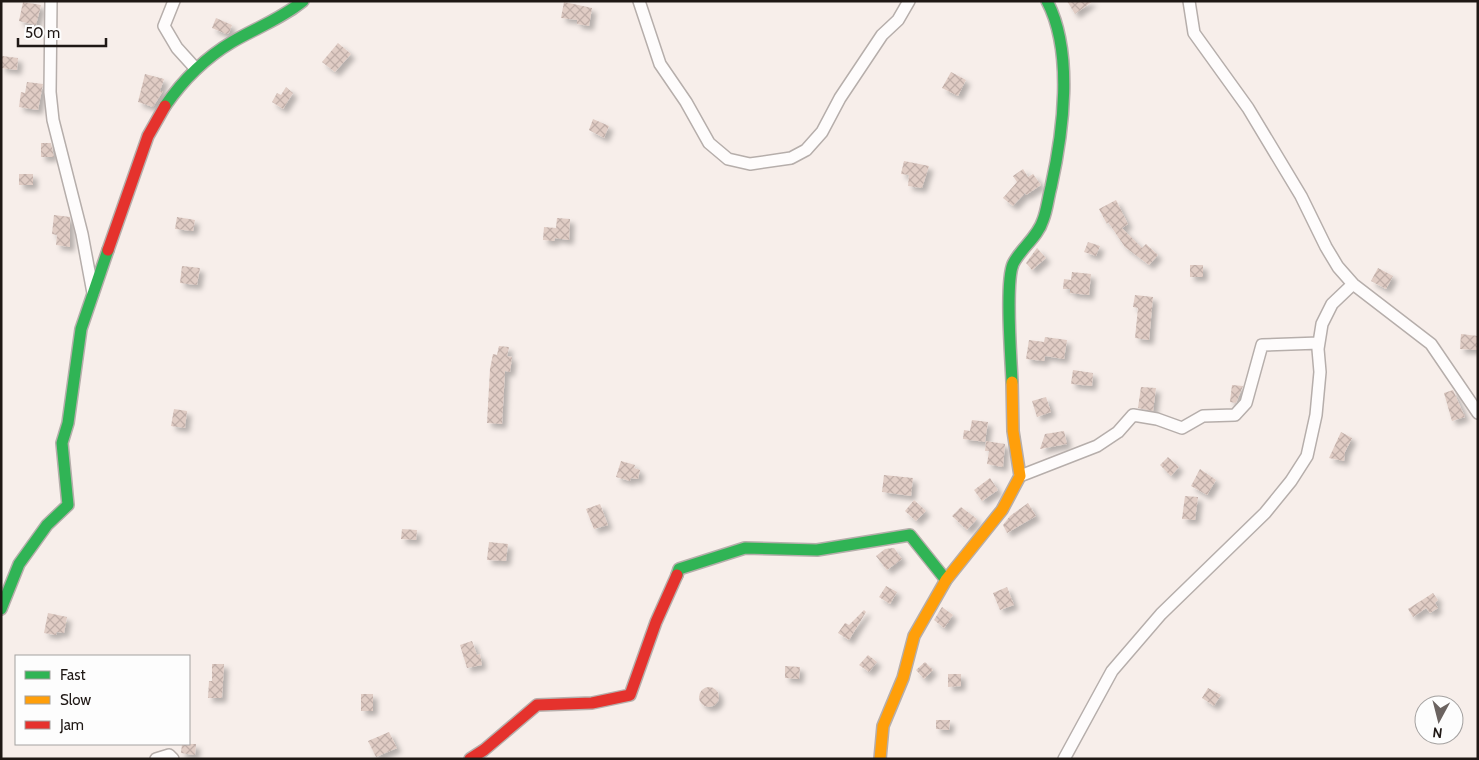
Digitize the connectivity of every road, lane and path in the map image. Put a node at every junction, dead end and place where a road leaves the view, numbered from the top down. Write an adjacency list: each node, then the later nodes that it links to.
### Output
1 (51, 1): 10 (street)
2 (174, 1): 8 (street)
3 (303, 1): 8 (street)
4 (639, 1): 5 (street)
5 (909, 1)
6 (1047, 1): 13 (street)
7 (1189, 1): 9 (street)
8 (196, 69): 10 (street)
9 (1353, 284): 11 (street); 12 (street)
10 (94, 295): 15 (street)
11 (1319, 343): 13 (street); 20 (street)
12 (1478, 413)
13 (1020, 476): 14 (street)
14 (946, 580): 18 (street); 19 (street)
15 (1, 609)
16 (156, 759): 17 (street)
17 (173, 759)
18 (470, 759)
19 (880, 759)
20 (1064, 759)

